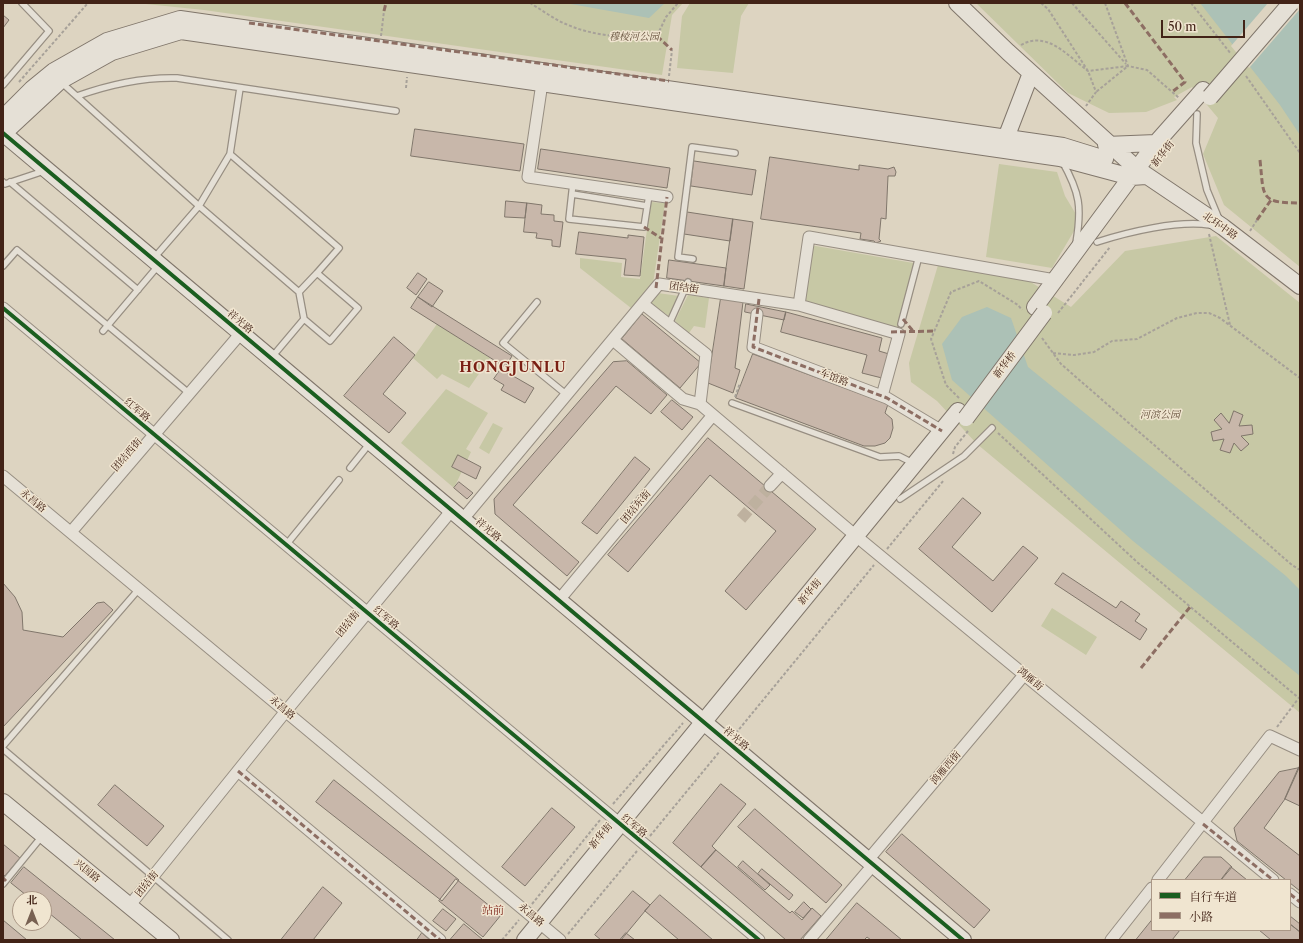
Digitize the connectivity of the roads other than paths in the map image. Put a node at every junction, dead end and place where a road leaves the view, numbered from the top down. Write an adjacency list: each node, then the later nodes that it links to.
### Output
1 (22, 3): 8 (lane)
2 (957, 3): 5 (main road)
3 (1278, 3): 10 (main road, 新华街)
4 (1291, 3): 10 (main road, 新华街, bridge)
5 (1031, 73): 15 (main road); 17 (main road)
6 (60, 81): 7 (main road); 11 (lane); 14 (main road)
7 (542, 83): 18 (main road); 25 (street)
8 (3, 85)
9 (240, 88): 11 (lane); 12 (lane); 20 (lane)
10 (1206, 94): 13 (main road, 新华街)
11 (77, 96): 28 (lane)
12 (396, 110)
13 (1193, 110): 16 (main road, 新华街); 22 (main road, 新华街); 29 (lane)
14 (3, 130): 15 (main road); 21 (main road, 祥光路)
15 (1006, 138): 18 (main road)
16 (1156, 143): 17 (main road); 22 (main road, 新华街)
17 (1110, 145): 18 (main road); 22 (main road)
18 (1061, 152): 22 (main road); 31 (lane)
19 (735, 153): 33 (lane)
20 (230, 154): 28 (lane); 36 (lane)
21 (47, 170): 24 (lane); 34 (main road, 祥光路)
22 (1138, 174): 29 (main road, 北环中路); 30 (main road, 新华街); 31 (main road, 新华街)
23 (3, 182): 24 (lane)
24 (10, 182): 40 (lane)
25 (572, 189): 27 (street); 27 (lane)
26 (667, 197): 27 (street)
27 (648, 200)
28 (199, 206): 34 (lane); 41 (lane)
29 (1215, 227): 30 (lane); 39 (main road, 北环中路)
30 (1097, 242): 46 (main road, 新华街)
31 (1075, 254): 37 (main road, 新华街)
32 (919, 256): 37 (street); 44 (street); 50 (lane)
33 (693, 259)
34 (157, 262): 40 (lane); 53 (main road, 祥光路)
35 (3, 266): 51 (lane)
36 (317, 273): 41 (lane); 48 (lane)
37 (1055, 280): 46 (main road, 新华街)
38 (688, 285): 43 (street, 团结街); 44 (street, 团结街); 49 (lane)
39 (1300, 286)
40 (138, 290): 51 (lane)
41 (299, 292): 48 (lane)
42 (537, 302): 57 (lane)
43 (643, 304): 49 (street); 54 (street, 团结街)
44 (799, 305): 58 (street, 团结街)
45 (3, 308): 65 (street, 红军路)
46 (1034, 310): 61 (main road, 新华桥, bridge)
47 (757, 314): 58 (street, 车馆路)
48 (304, 319): 55 (lane)
49 (669, 324): 60 (street)
50 (901, 324)
51 (107, 326): 52 (lane); 56 (lane)
52 (103, 331)
53 (241, 333): 55 (main road, 祥光路); 56 (street, 团结西街)
54 (613, 340): 57 (street, 团结街); 60 (street)
55 (271, 358): 66 (main road, 祥光路)
56 (190, 394): 65 (street, 团结西街)
57 (567, 395): 74 (street, 团结街)
58 (882, 396): 64 (street, 车馆路)
59 (732, 403): 67 (lane)
60 (700, 404): 62 (street, 鸿雁街)
61 (962, 410): 64 (main road, 新华街); 73 (main road, 新华街)
62 (712, 415): 69 (street, 鸿雁街); 79 (street, 团结东街)
63 (992, 428): 73 (lane)
64 (942, 431): 67 (main road, 新华街)
65 (155, 435): 75 (street, 团结西街); 77 (street, 红军路)
66 (371, 442): 68 (lane); 74 (main road, 祥光路)
67 (915, 463): 76 (main road, 新华街)
68 (350, 468)
69 (782, 473): 72 (street); 76 (street, 鸿雁街)
70 (3, 476): 75 (street, 永昌路)
71 (339, 480): 77 (lane)
72 (770, 486)
73 (900, 499): 76 (main road, 新华街)
74 (458, 515): 79 (main road, 祥光路); 80 (street, 团结街)
75 (71, 532): 78 (street, 永昌路)
76 (860, 539): 81 (street, 鸿雁街); 83 (main road, 新华街)
77 (286, 545): 80 (street, 红军路)
78 (140, 589): 82 (street, 永昌路); 84 (lane)
79 (559, 600): 83 (main road, 祥光路)
80 (367, 613): 82 (street, 团结街); 90 (street, 红军路)
81 (1024, 675): 89 (street, 鸿雁街); 92 (street, 鸿雁西街)
82 (286, 711): 87 (street, 团结街); 101 (street, 永昌路)
83 (702, 721): 90 (main road, 新华街); 92 (main road, 祥光路)
84 (3, 746)
85 (3, 750): 93 (lane)
86 (1300, 750): 89 (street)
87 (238, 771): 93 (street, 团结街); 104 (street)
88 (3, 802): 91 (main road, 兴国路)
89 (1203, 824): 94 (street); 95 (street, 鸿雁街)
90 (624, 828): 101 (main road, 新华街); 107 (street, 红军路)
91 (43, 835): 96 (lane); 100 (main road, 兴国路)
92 (871, 862): 108 (street, 鸿雁西街); 109 (main road, 祥光路)
93 (153, 877): 100 (street, 团结街); 103 (lane)
94 (1159, 879)
95 (1272, 879)
96 (3, 884)
97 (1151, 889): 110 (street)
98 (1291, 895): 99 (street)
99 (1300, 902)
100 (130, 905): 102 (main road, 兴国路)
101 (542, 931): 105 (main road, 新华街); 106 (street, 永昌路)
102 (171, 940)
103 (228, 940)
104 (440, 940)
105 (525, 940)
106 (560, 940)
107 (759, 940)
108 (809, 940)
109 (963, 940)
110 (1111, 940)

